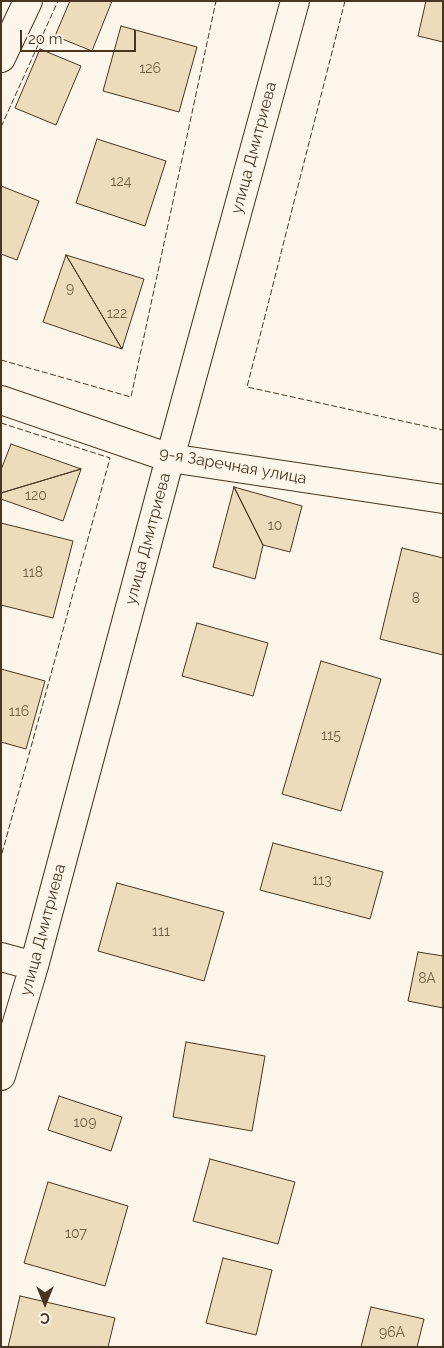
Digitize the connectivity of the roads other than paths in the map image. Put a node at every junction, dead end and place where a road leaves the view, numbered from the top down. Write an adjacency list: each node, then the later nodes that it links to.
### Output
1 (28, 1): 3 (street)
2 (295, 1): 5 (street, улица Дмитриева)
3 (1, 58)
4 (1, 400): 5 (street, 9-я Заречная улица)
5 (170, 458): 6 (street, 9-я Заречная улица); 8 (street, улица Дмитриева)
6 (443, 499)
7 (1, 957): 8 (street)
8 (34, 966): 9 (street, улица Дмитриева)
9 (1, 1076)

